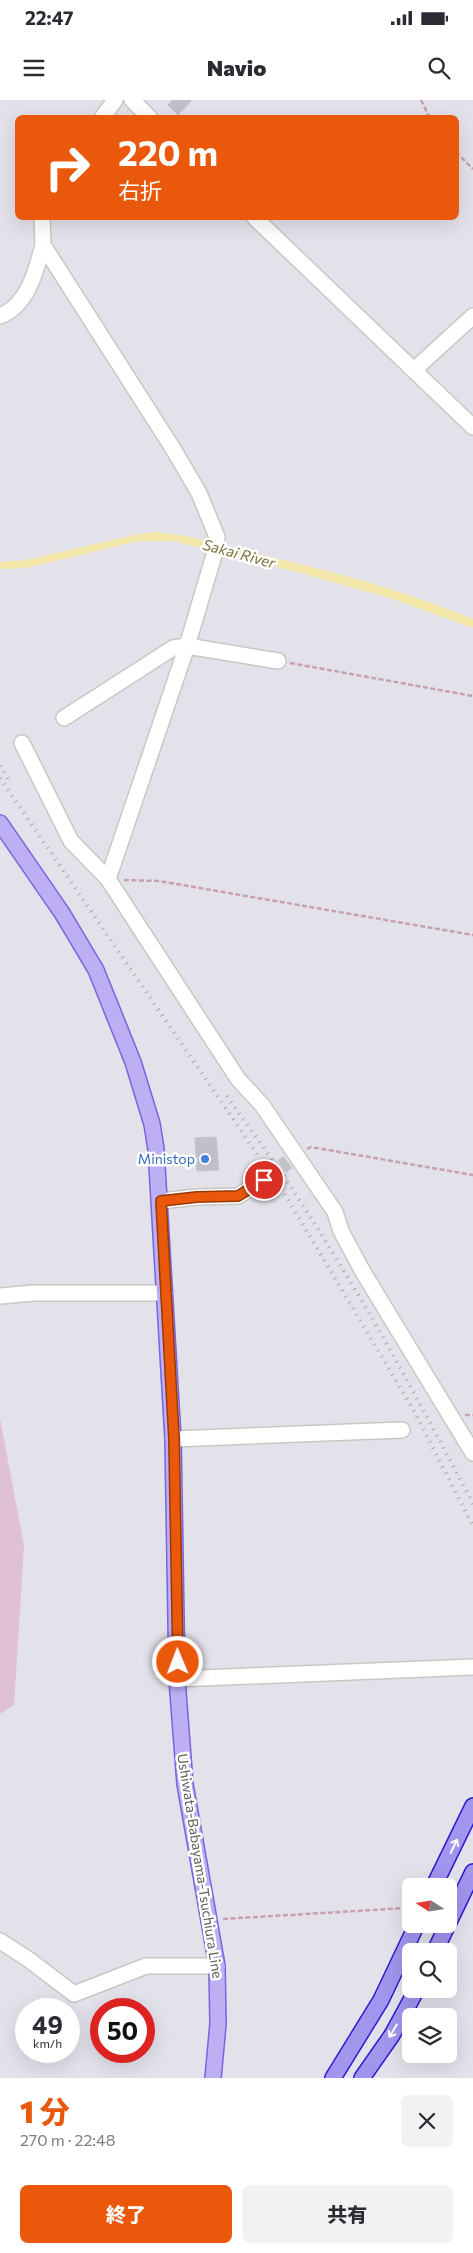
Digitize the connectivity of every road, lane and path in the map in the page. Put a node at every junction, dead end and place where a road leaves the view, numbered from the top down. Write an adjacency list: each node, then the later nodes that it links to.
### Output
1 (115, 100): 4 (street)
2 (132, 100): 5 (street)
3 (421, 100): 6 (path)
4 (104, 115)
5 (147, 115)
6 (428, 115)
7 (459, 155): 8 (path)
8 (473, 169)
9 (42, 220): 11 (street)
10 (257, 220): 14 (street)
11 (43, 245): 12 (street); 16 (street)
12 (0, 316)
13 (473, 316): 14 (street)
14 (414, 370): 15 (street)
15 (473, 426)
16 (187, 646): 17 (street); 19 (street); 22 (street)
17 (278, 661): 18 (path)
18 (473, 696)
19 (64, 718)
20 (22, 743): 22 (street)
21 (0, 823): 27 (main road, Ushiwata-Babayama-Tsuchiura Line)
22 (108, 879): 23 (path); 24 (street)
23 (473, 935)
24 (292, 1158): 25 (path); 32 (street)
25 (473, 1175)
26 (264, 1180): 27 (street)
27 (161, 1201): 28 (main road, Ushiwata-Babayama-Tsuchiura Line)
28 (165, 1292): 29 (street); 31 (main road, Ushiwata-Babayama-Tsuchiura Line)
29 (0, 1296)
30 (402, 1430): 31 (street)
31 (174, 1439): 34 (main road, Ushiwata-Babayama-Tsuchiura Line)
32 (473, 1453)
33 (473, 1668): 34 (street)
34 (177, 1679): 39 (main road, Ushiwata-Babayama-Tsuchiura Line)
35 (473, 1806): 37 (highway, one-way to 35)
36 (473, 1872): 42 (highway)
37 (438, 1878)
38 (402, 1908): 39 (path)
39 (209, 1919): 43 (main road, Ushiwata-Babayama-Tsuchiura Line)
40 (412, 1933): 46 (highway)
41 (0, 1941): 43 (street)
42 (439, 1943)
43 (217, 1966): 45 (main road, Ushiwata-Babayama-Tsuchiura Line)
44 (412, 1998): 47 (highway, one-way to 47)
45 (213, 2078)
46 (333, 2078)
47 (362, 2078)

